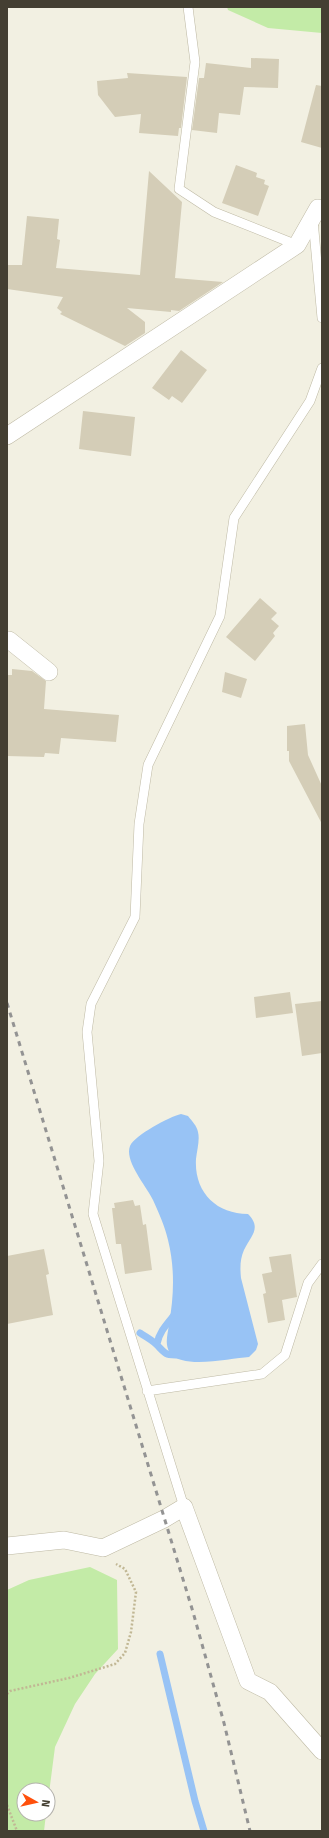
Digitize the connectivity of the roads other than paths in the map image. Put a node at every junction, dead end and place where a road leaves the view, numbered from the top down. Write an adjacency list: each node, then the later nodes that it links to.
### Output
1 (188, 7): 3 (lane)
2 (317, 213): 3 (street); 4 (lane)
3 (297, 246): 6 (street)
4 (322, 318)
5 (322, 368): 10 (lane)
6 (7, 436)
7 (7, 640): 8 (street)
8 (49, 672)
9 (322, 1264): 10 (lane)
10 (148, 1391): 11 (lane)
11 (184, 1507): 12 (street); 13 (street)
12 (7, 1546)
13 (322, 1751)

